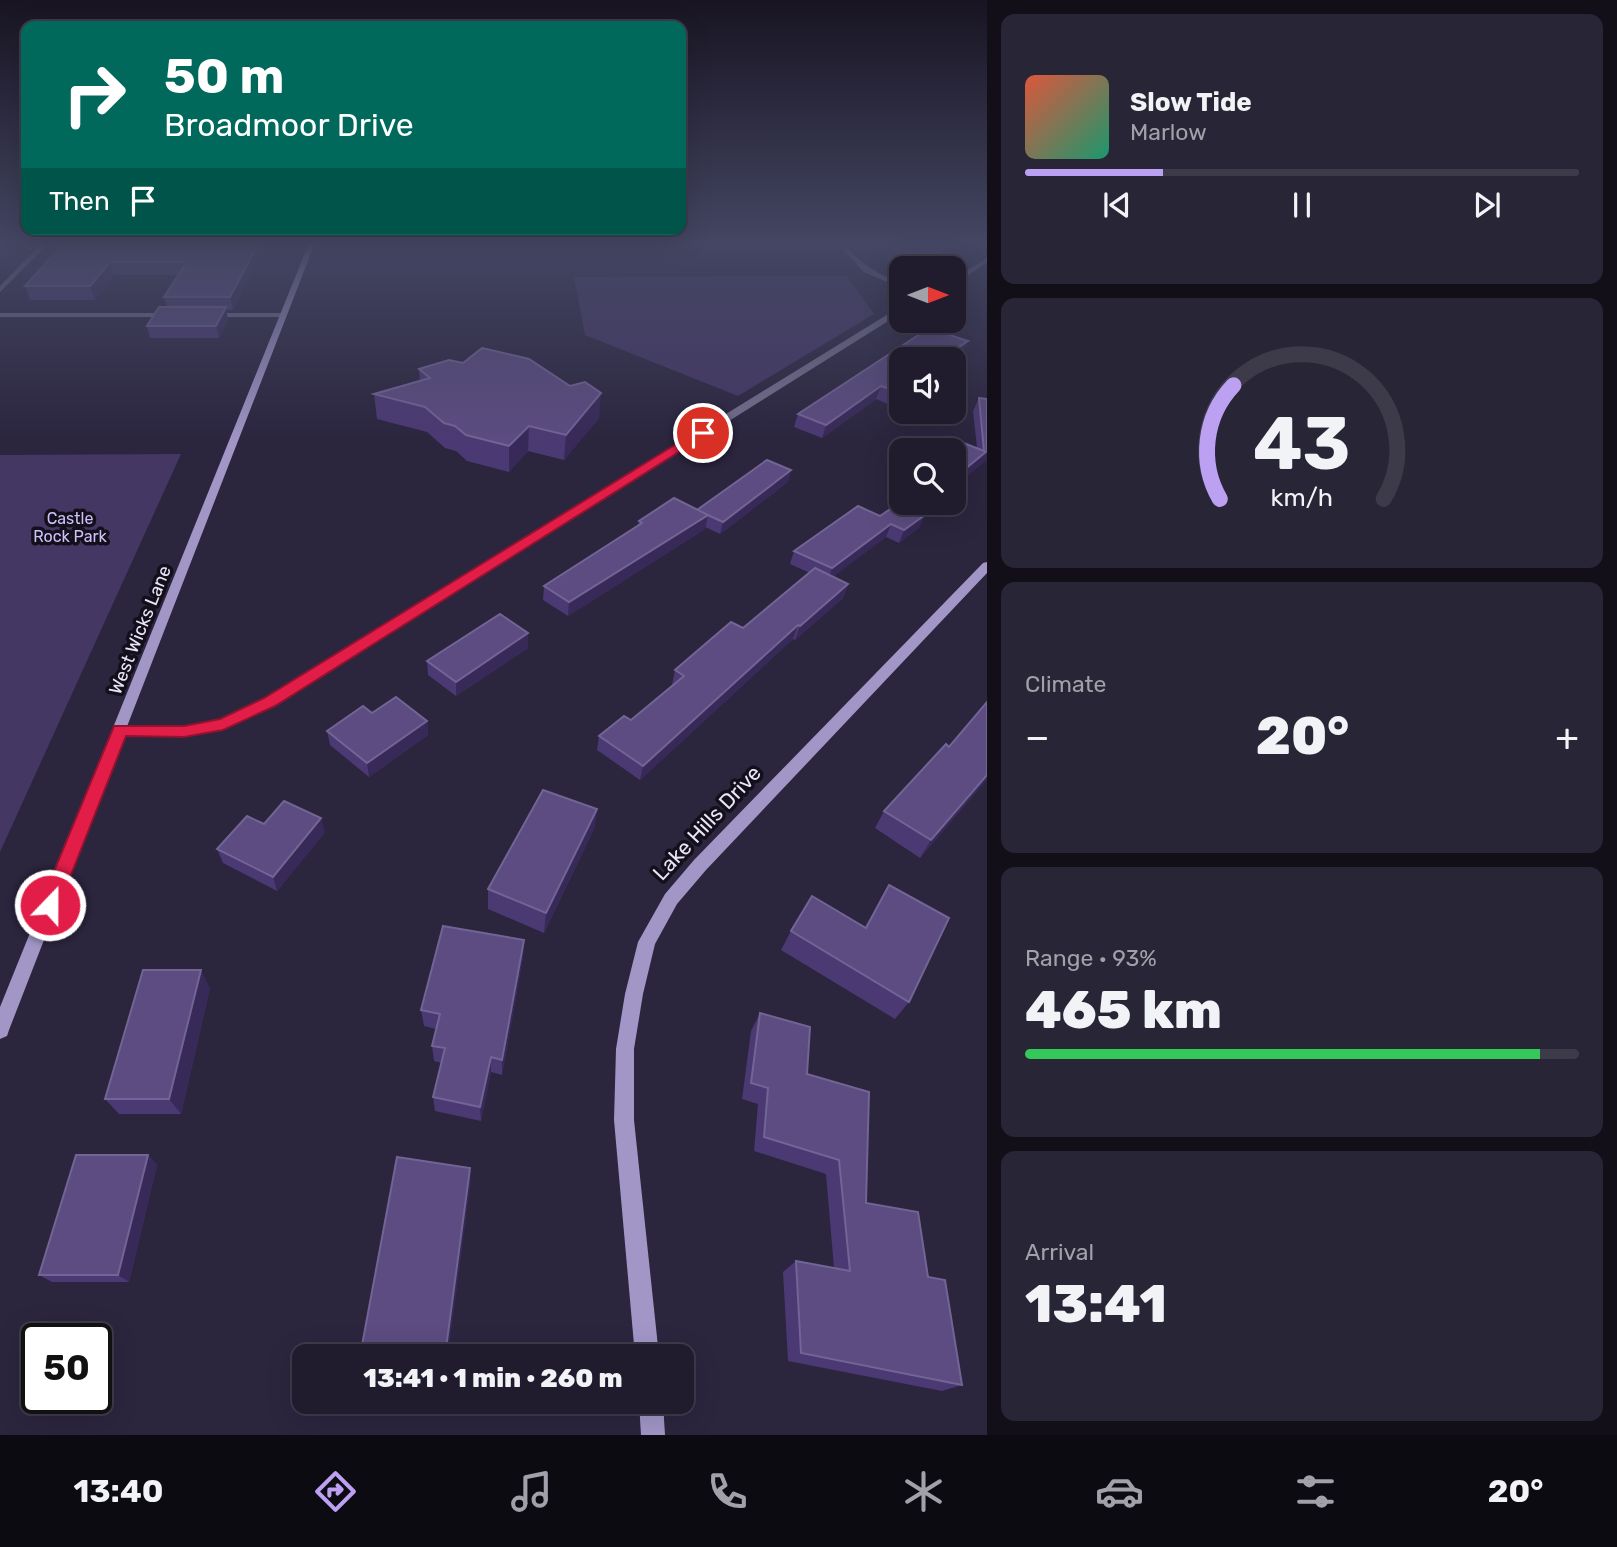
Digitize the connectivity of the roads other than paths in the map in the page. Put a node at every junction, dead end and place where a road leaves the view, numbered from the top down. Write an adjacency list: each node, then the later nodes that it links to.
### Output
1 (285, 310): 5 (main road, West Wicks Lane)
2 (0, 315): 3 (street)
3 (180, 315)
4 (193, 315): 5 (street)
5 (283, 315): 8 (main road, West Wicks Lane)
6 (889, 317): 8 (street)
7 (987, 566): 10 (main road, Lake Hills Drive)
8 (120, 730): 9 (main road, West Wicks Lane)
9 (0, 1030)
10 (646, 1344)
11 (652, 1414): 12 (main road)
12 (653, 1435)

